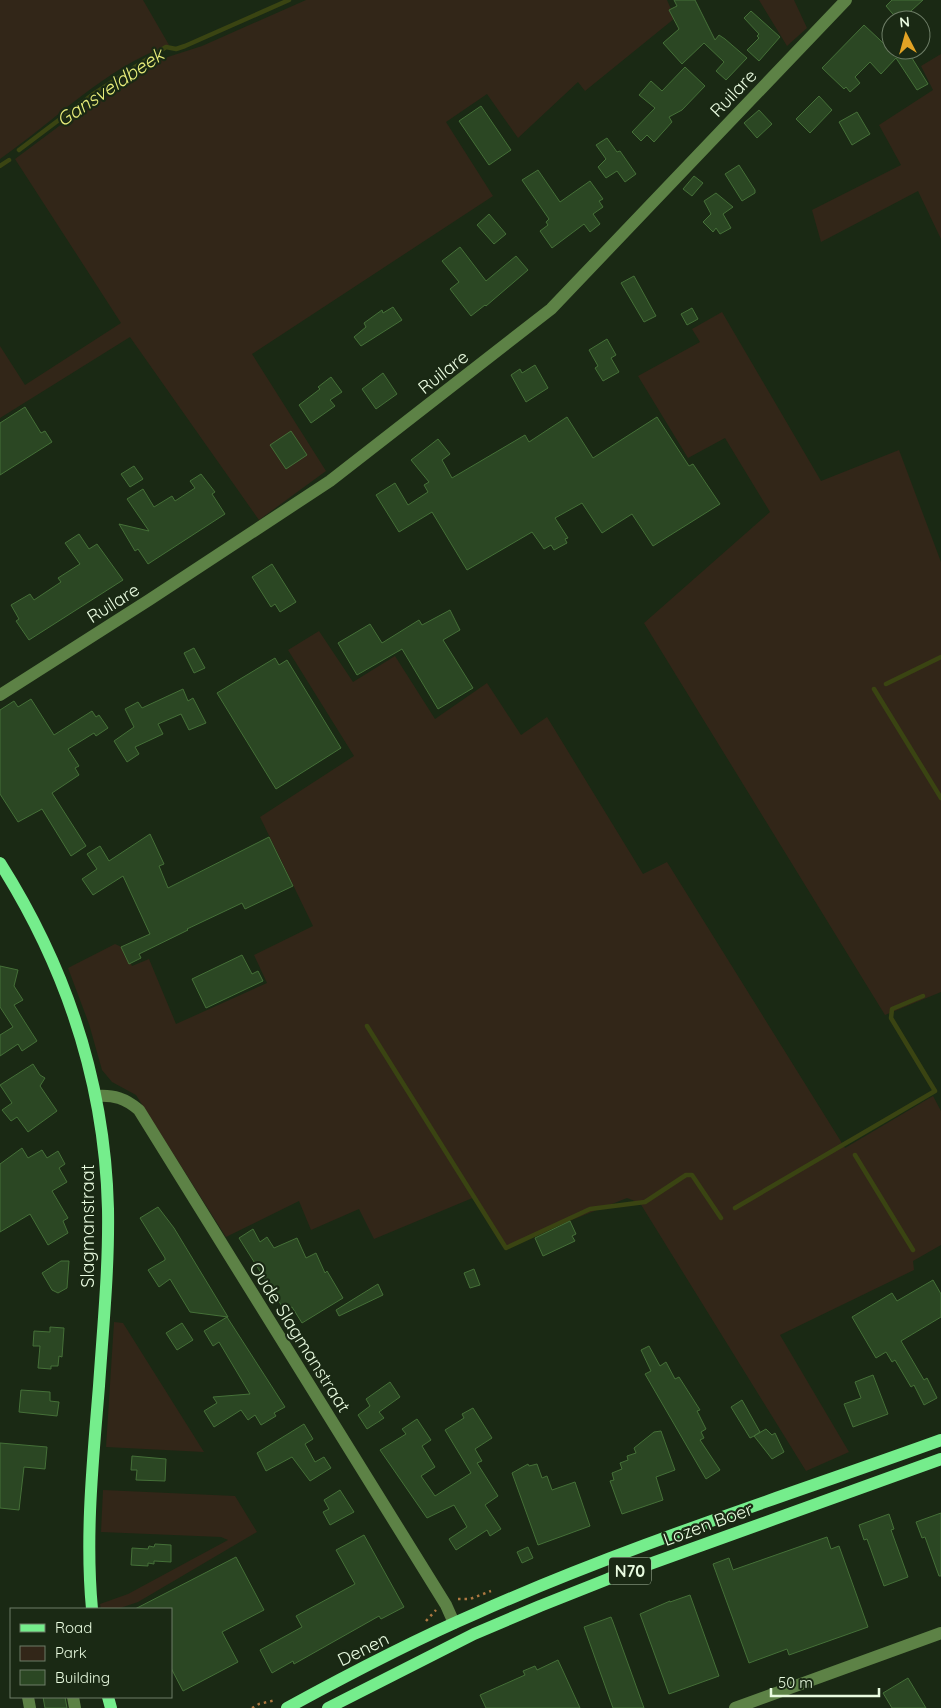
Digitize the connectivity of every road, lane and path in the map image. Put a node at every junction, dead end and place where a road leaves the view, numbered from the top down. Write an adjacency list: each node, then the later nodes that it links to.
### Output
1 (846, 0): 2 (street, Ruilare)
2 (0, 695)
3 (0, 863): 4 (main road, Slagmanstraat)
4 (97, 1096): 7 (main road, Slagmanstraat); 8 (street, Oude Slagmanstraat)
5 (941, 1440): 8 (main road, Lozen Boer / N70)
6 (941, 1459): 11 (main road, Lozen Boer / N70)
7 (92, 1608)
8 (454, 1623): 10 (main road, Denen / N70)
9 (941, 1633): 12 (street)
10 (287, 1708)
11 (328, 1708)
12 (735, 1708)

